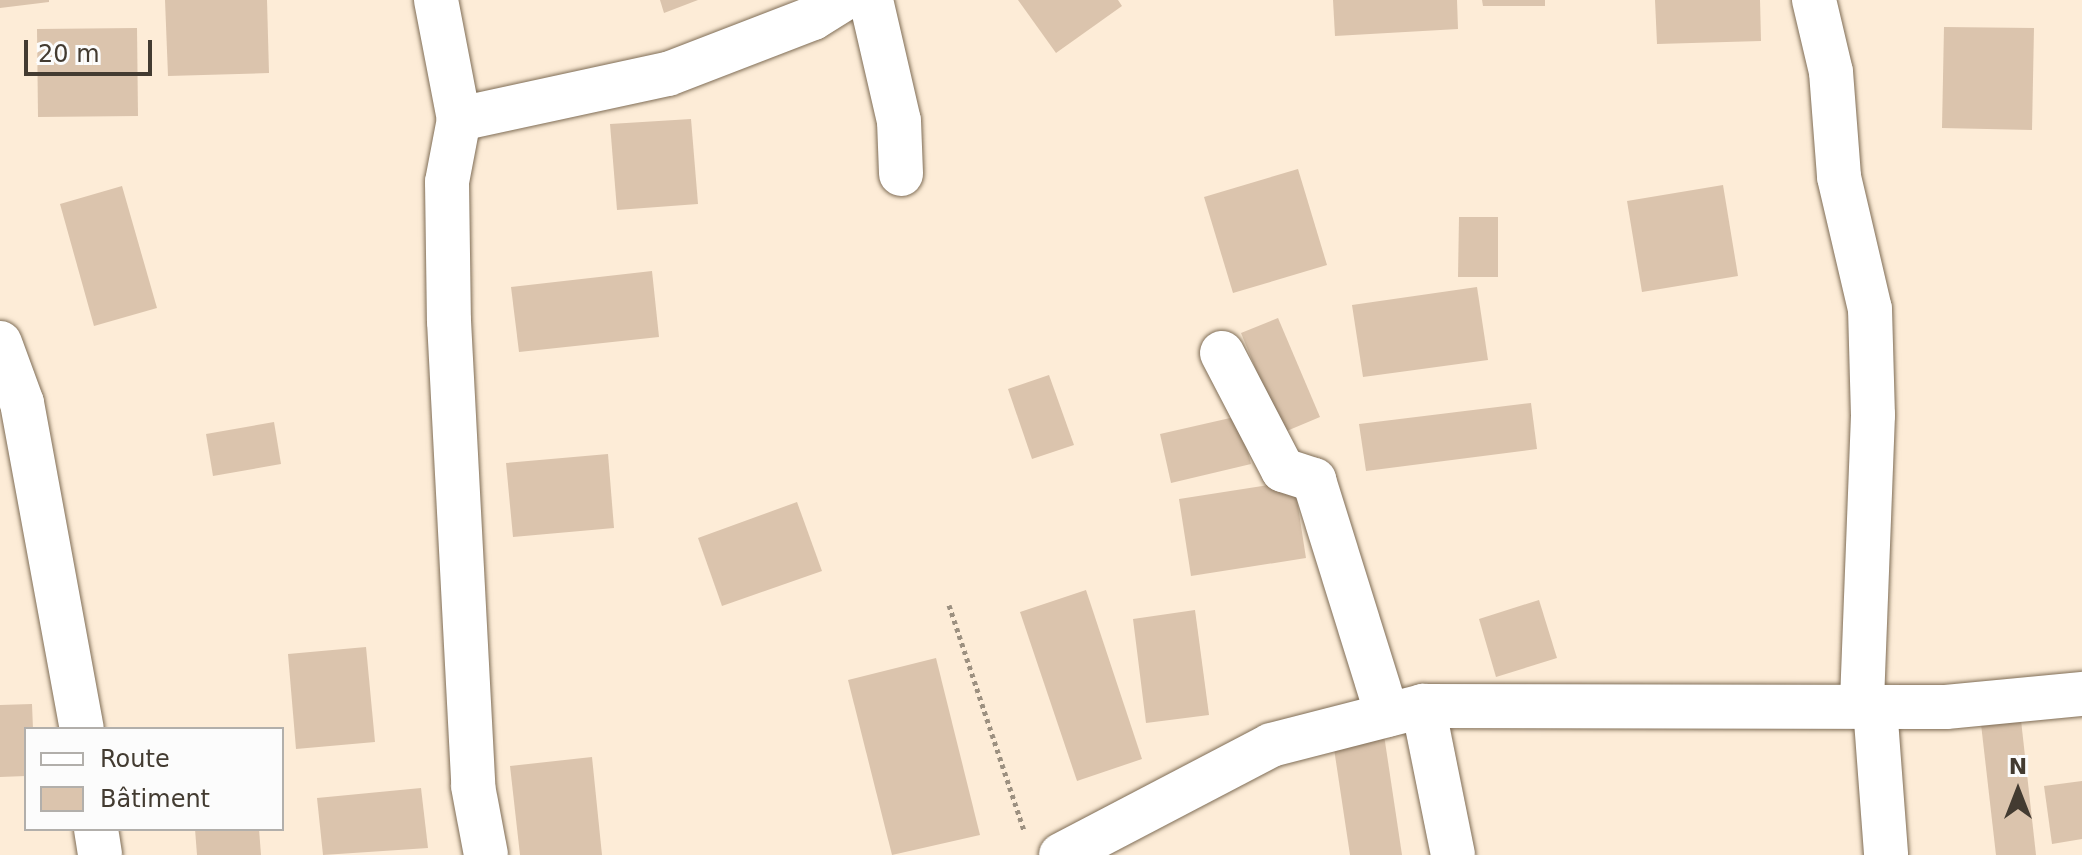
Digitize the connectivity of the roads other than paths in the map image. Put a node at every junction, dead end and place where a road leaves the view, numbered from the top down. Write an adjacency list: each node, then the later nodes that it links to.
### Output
1 (436, 0): 5 (street)
2 (842, 0): 5 (street)
3 (871, 0): 6 (street)
4 (1814, 0): 10 (street)
5 (459, 119): 16 (street)
6 (901, 174)
7 (0, 343): 12 (street)
8 (1222, 353): 11 (street)
9 (2082, 694): 10 (street)
10 (1868, 707): 11 (street); 18 (street)
11 (1405, 710): 14 (street); 17 (street)
12 (82, 727)
13 (96, 831): 15 (street)
14 (1064, 849)
15 (100, 855)
16 (486, 855)
17 (1453, 855)
18 (1886, 855)

